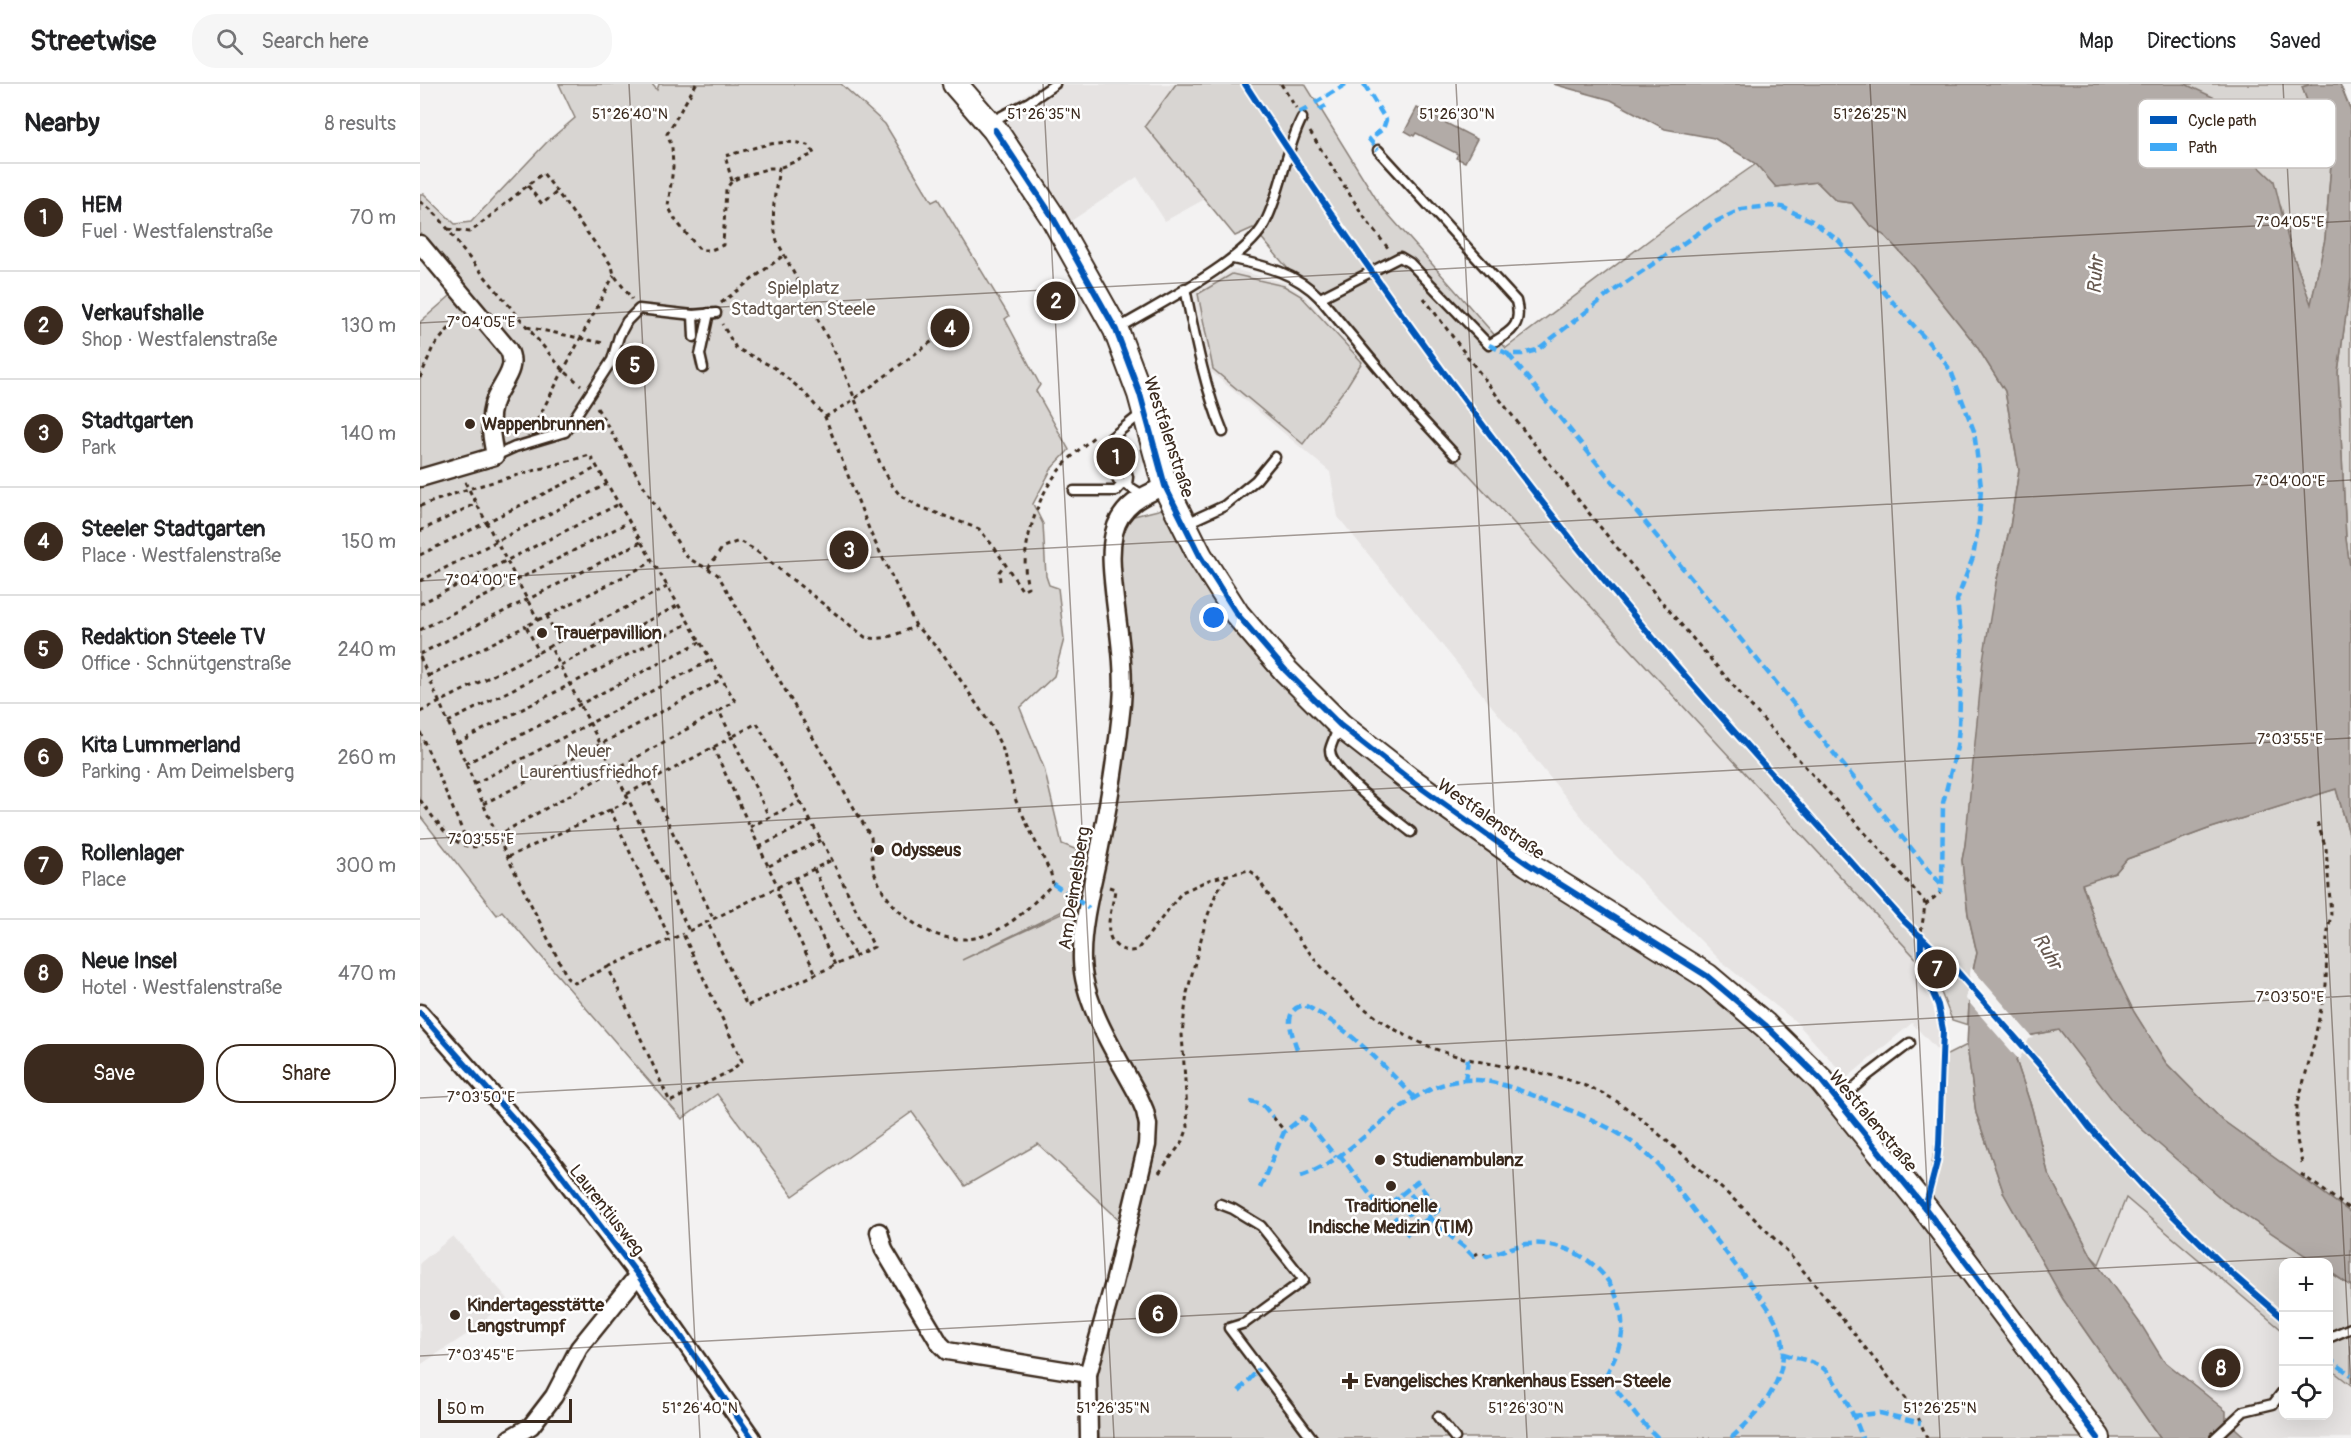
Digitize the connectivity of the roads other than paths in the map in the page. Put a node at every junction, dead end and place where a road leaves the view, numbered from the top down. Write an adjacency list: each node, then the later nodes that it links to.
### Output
1 (955, 84): 5 (main road)
2 (976, 84): 5 (main road)
3 (1055, 84): 5 (lane)
4 (1302, 118): 8 (lane)
5 (994, 126): 12 (main road, Westfalenstraße)
6 (1378, 150): 10 (lane)
7 (420, 244): 18 (street)
8 (1233, 259): 9 (lane); 10 (lane)
9 (1185, 288): 12 (lane); 16 (lane)
10 (1320, 298): 17 (lane)
11 (693, 315): 13 (lane); 14 (lane); 18 (lane)
12 (1116, 330): 15 (main road, Westfalenstraße)
13 (694, 337)
14 (703, 368)
15 (1144, 411): 21 (lane); 22 (main road, Westfalenstraße)
16 (1223, 432)
17 (1455, 455)
18 (495, 456): 20 (street)
19 (1275, 457): 24 (lane)
20 (420, 478)
21 (1125, 484): 22 (lane); 23 (lane)
22 (1154, 490): 24 (main road, Westfalenstraße); 35 (street, Am Deimelsberg)
23 (1074, 491)
24 (1184, 524): 25 (main road, Westfalenstraße)
25 (1340, 725): 26 (lane); 29 (main road, Westfalenstraße)
26 (1411, 832)
27 (420, 1013): 32 (street, Laurentiusweg)
28 (1910, 1043): 29 (lane)
29 (1839, 1102): 43 (main road, Westfalenstraße)
30 (1220, 1204): 41 (lane)
31 (879, 1232): 35 (street)
32 (638, 1275): 38 (street, Laurentiusweg); 39 (street)
33 (2351, 1328): 34 (lane)
34 (2333, 1336)
35 (1088, 1374): 40 (street, Am Deimelsberg)
36 (2279, 1395): 44 (lane)
37 (1438, 1417): 42 (lane)
38 (747, 1436)
39 (510, 1438)
40 (1089, 1438)
41 (1312, 1438)
42 (1455, 1438)
43 (2098, 1438)
44 (2215, 1438)

